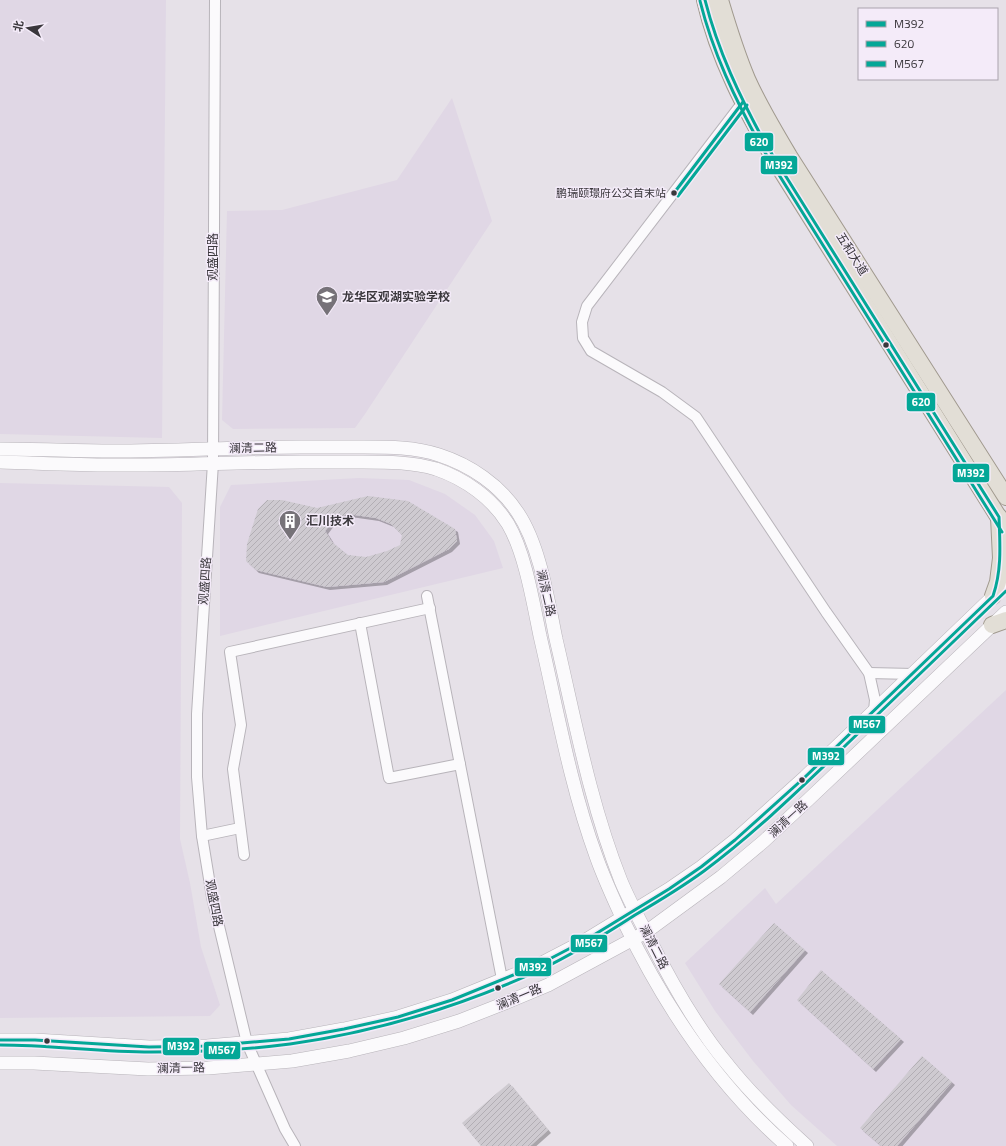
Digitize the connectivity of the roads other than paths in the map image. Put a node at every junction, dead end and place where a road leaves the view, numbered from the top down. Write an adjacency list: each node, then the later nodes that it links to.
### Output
1 (215, 0): 5 (street, 观盛四路)
2 (705, 0): 4 (main road, 五和大道)
3 (720, 0): 9 (main road, 五和大道)
4 (743, 102): 10 (main road, 五和大道); 18 (street)
5 (212, 448): 6 (street, 澜清二路); 8 (street, 观盛四路); 25 (street, 澜清二路)
6 (0, 449)
7 (0, 462): 8 (street, 澜清二路)
8 (212, 463): 23 (street, 观盛四路); 26 (street, 澜清二路)
9 (1006, 497)
10 (1002, 523): 13 (main road)
11 (1006, 584): 13 (street, 澜清一路)
12 (427, 596): 14 (street)
13 (993, 596): 19 (street, 澜清一路)
14 (430, 608): 17 (street); 21 (street)
15 (1006, 612): 16 (street, 澜清一路)
16 (999, 622): 27 (street, 澜清一路)
17 (360, 623): 21 (street); 22 (street)
18 (869, 673): 19 (street); 20 (street)
19 (913, 674): 20 (street, 澜清一路)
20 (874, 711): 25 (street, 澜清一路)
21 (460, 764): 29 (street)
22 (240, 828): 23 (street); 24 (street)
23 (202, 836): 31 (street, 观盛四路)
24 (244, 855)
25 (635, 910): 26 (street, 澜清一路); 27 (street, 澜清二路)
26 (622, 917): 28 (street, 澜清二路); 29 (street, 澜清一路)
27 (646, 932): 28 (street, 澜清一路); 36 (street, 澜清二路)
28 (632, 938): 33 (street, 澜清一路); 35 (street, 澜清二路)
29 (502, 979): 31 (street, 澜清一路)
30 (0, 1040): 31 (street, 澜清一路)
31 (247, 1043): 33 (street, 观盛四路)
32 (0, 1063): 33 (street, 澜清一路)
33 (256, 1064): 34 (street, 观盛四路)
34 (295, 1146)
35 (787, 1146)
36 (807, 1146)

